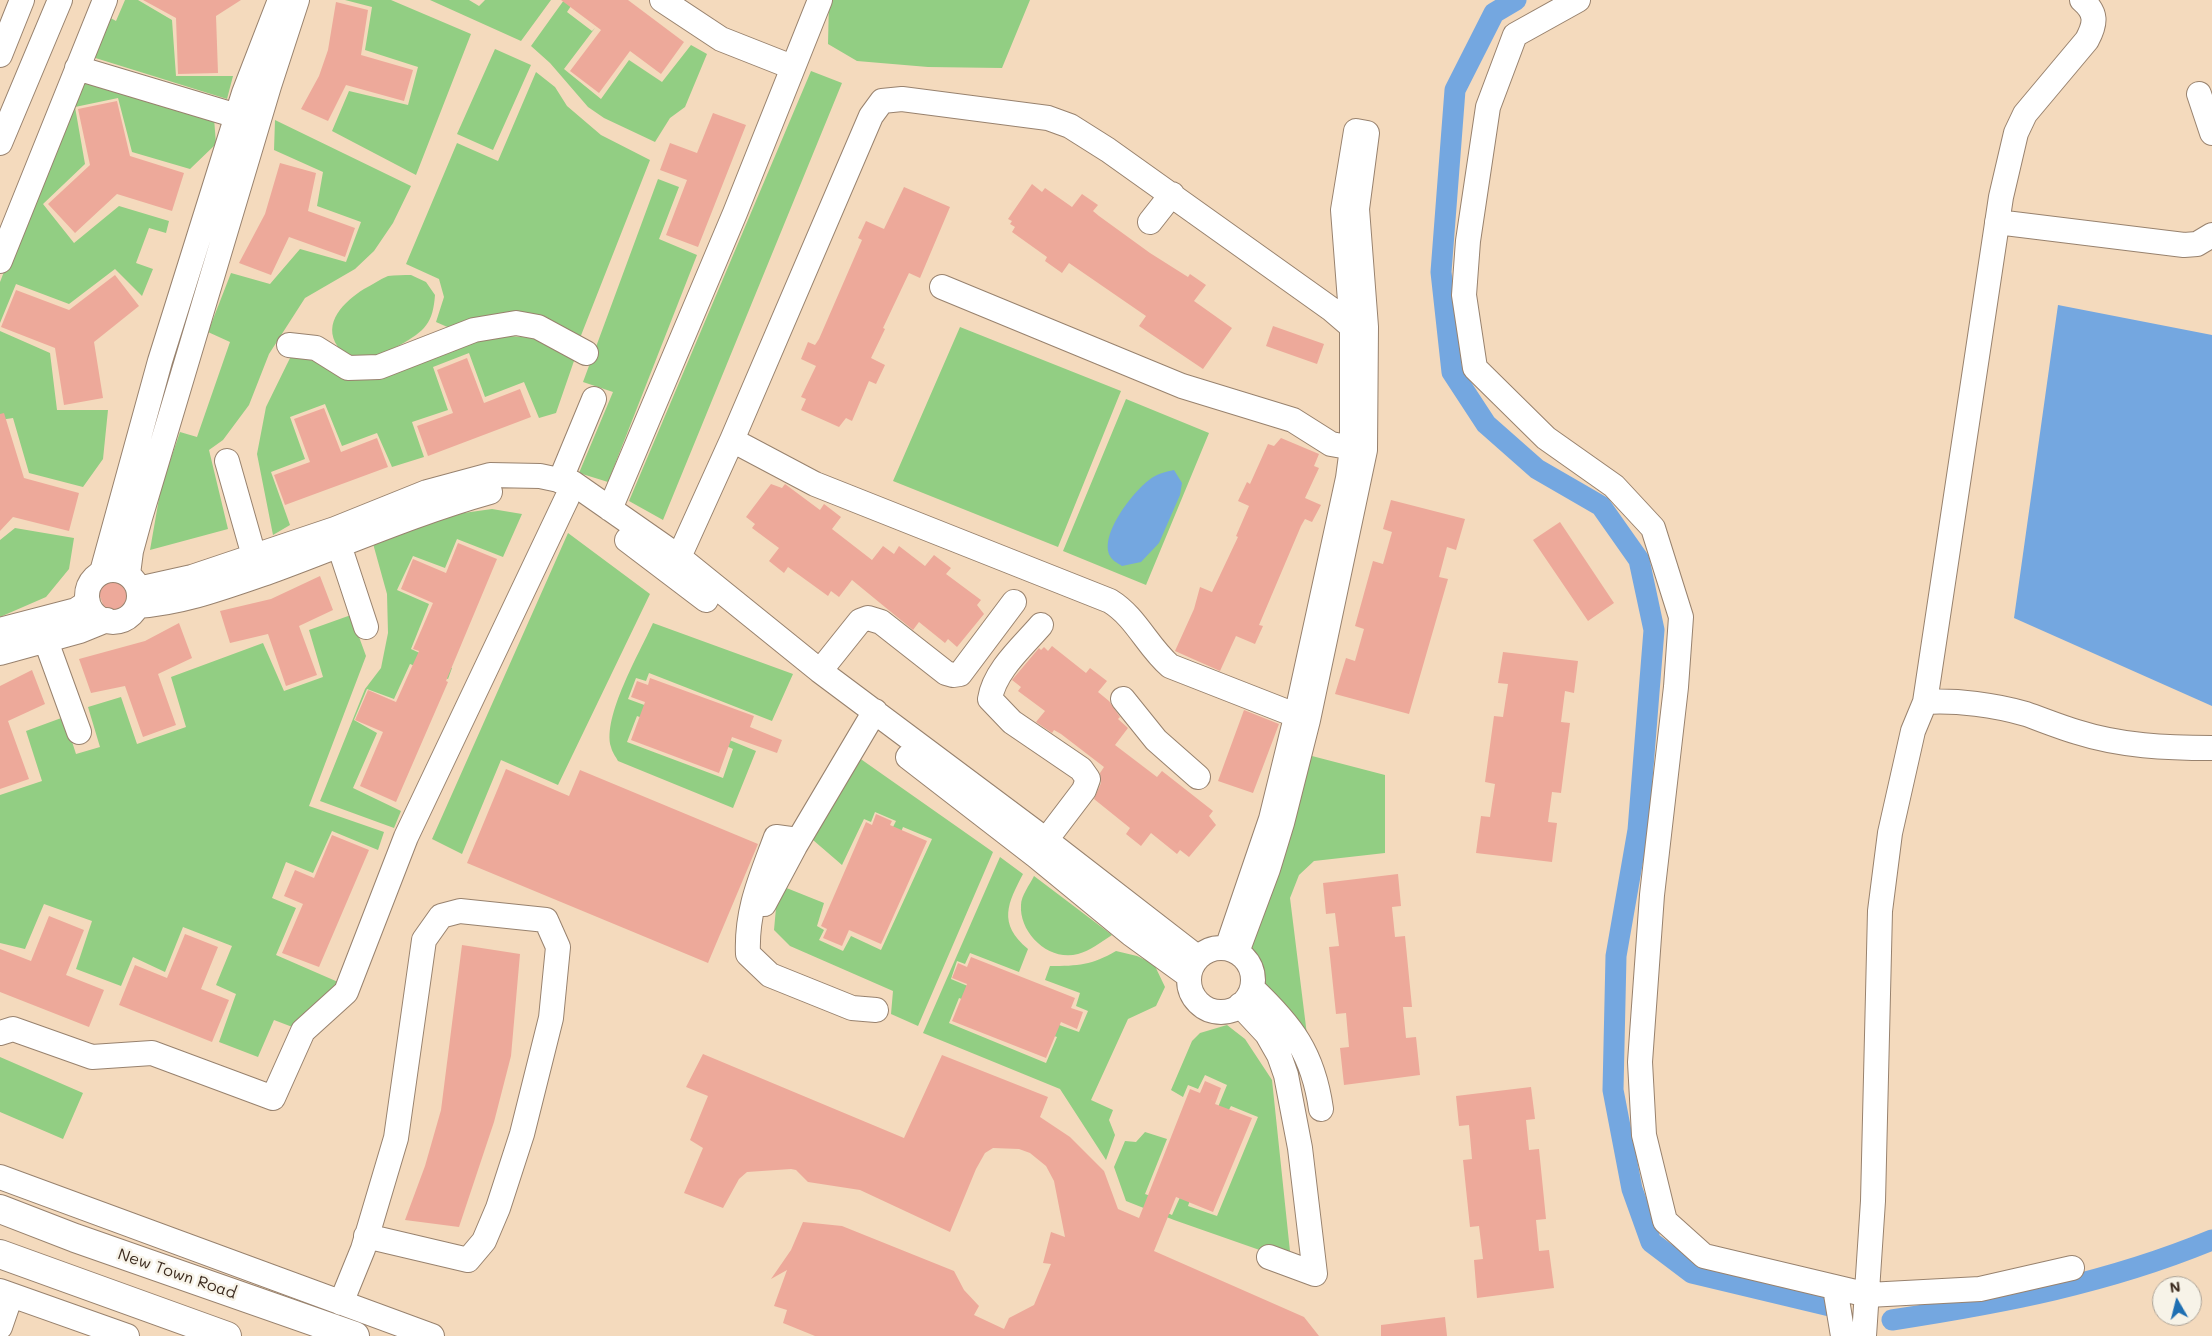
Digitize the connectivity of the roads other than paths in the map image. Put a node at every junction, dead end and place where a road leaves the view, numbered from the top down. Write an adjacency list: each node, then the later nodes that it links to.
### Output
1 (22, 0): 10 (street)
2 (60, 0): 17 (street)
3 (105, 0): 12 (street)
4 (280, 0): 14 (street)
5 (297, 0): 37 (street)
6 (662, 0): 11 (street)
7 (820, 0): 11 (street)
8 (1578, 0): 67 (street)
9 (2082, 0): 20 (street)
10 (0, 55)
11 (792, 67): 32 (street)
12 (77, 68): 14 (street); 22 (street)
13 (2199, 94): 16 (street)
14 (237, 116): 36 (street)
15 (1362, 132): 24 (street)
16 (2212, 133)
17 (0, 144)
18 (1172, 194): 19 (street); 24 (street); 28 (street)
19 (1150, 222)
20 (1997, 222): 21 (street); 48 (street)
21 (2212, 235)
22 (0, 261)
23 (942, 287): 29 (street)
24 (1359, 327): 29 (street)
25 (289, 345): 26 (street)
26 (586, 353)
27 (594, 398): 31 (street)
28 (732, 440): 35 (street); 50 (street)
29 (1359, 449): 50 (street)
30 (227, 461): 34 (street)
31 (564, 490): 32 (street); 33 (street); 34 (street); 49 (street); 59 (street)
32 (610, 509): 35 (street)
33 (339, 545): 37 (street); 42 (street)
34 (254, 556): 37 (street)
35 (679, 557): 46 (street)
36 (102, 572): 37 (street); 38 (street)
37 (134, 590): 40 (street)
38 (88, 602): 40 (street); 43 (street)
39 (1014, 602): 46 (street)
40 (107, 620): 44 (street)
41 (1041, 625): 54 (street)
42 (366, 627)
43 (0, 630)
44 (46, 641): 45 (street); 51 (street)
45 (0, 653)
46 (820, 671): 49 (street)
47 (1123, 699): 53 (street)
48 (1925, 702): 52 (street); 69 (street)
49 (870, 717): 54 (street); 58 (street)
50 (1302, 718): 55 (street)
51 (79, 732)
52 (2212, 748)
53 (1198, 777)
54 (1047, 849): 56 (street)
55 (1232, 950): 56 (street); 57 (street)
56 (1193, 967): 57 (street)
57 (1246, 997): 60 (street); 65 (street)
58 (876, 1010)
59 (0, 1033)
60 (1321, 1109)
61 (0, 1177): 70 (street)
62 (0, 1209): 70 (main road, New Town Road)
63 (366, 1236): 63 (street); 70 (street)
64 (0, 1254): 73 (main road)
65 (1269, 1257)
66 (2072, 1268): 69 (street)
67 (1835, 1288): 69 (street); 75 (street)
68 (6, 1293): 71 (street); 72 (street)
69 (1868, 1295): 76 (street)
70 (345, 1319): 74 (street)
71 (0, 1327)
72 (124, 1335)
73 (227, 1336)
74 (432, 1336)
75 (1843, 1336)
76 (1864, 1336)

